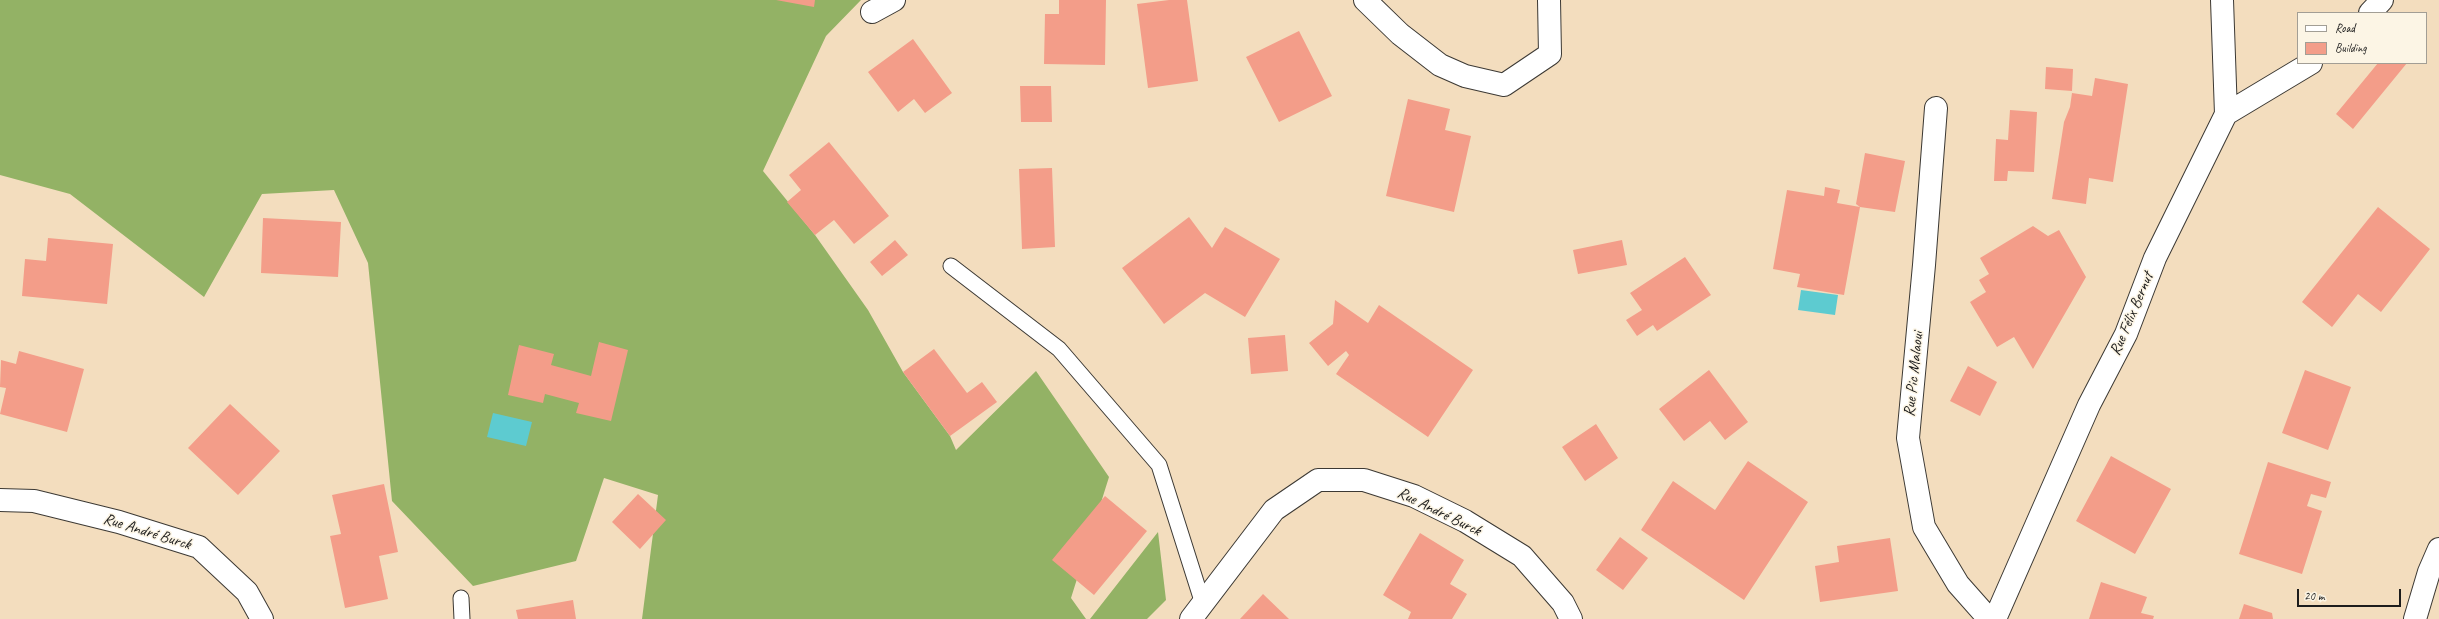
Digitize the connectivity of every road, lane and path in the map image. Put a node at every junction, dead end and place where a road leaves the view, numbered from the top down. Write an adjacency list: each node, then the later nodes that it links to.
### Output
1 (894, 0): 6 (street)
2 (1365, 0): 3 (street)
3 (1549, 0)
4 (2222, 0): 10 (street, Rue Félix Bernut)
5 (2382, 0): 7 (street)
6 (872, 12)
7 (2371, 12)
8 (2309, 64): 10 (street)
9 (1936, 108): 19 (street, Rue Pic Malaoui)
10 (2226, 114): 20 (street, Rue Félix Bernut)
11 (951, 266): 15 (lane)
12 (0, 500): 16 (street, Rue André Burck)
13 (2439, 548): 21 (street)
14 (461, 598): 17 (lane)
15 (1197, 612): 18 (street, Rue André Burck)
16 (262, 619)
17 (462, 619)
18 (1571, 619)
19 (1989, 619)
20 (1995, 619)
21 (2415, 619)

